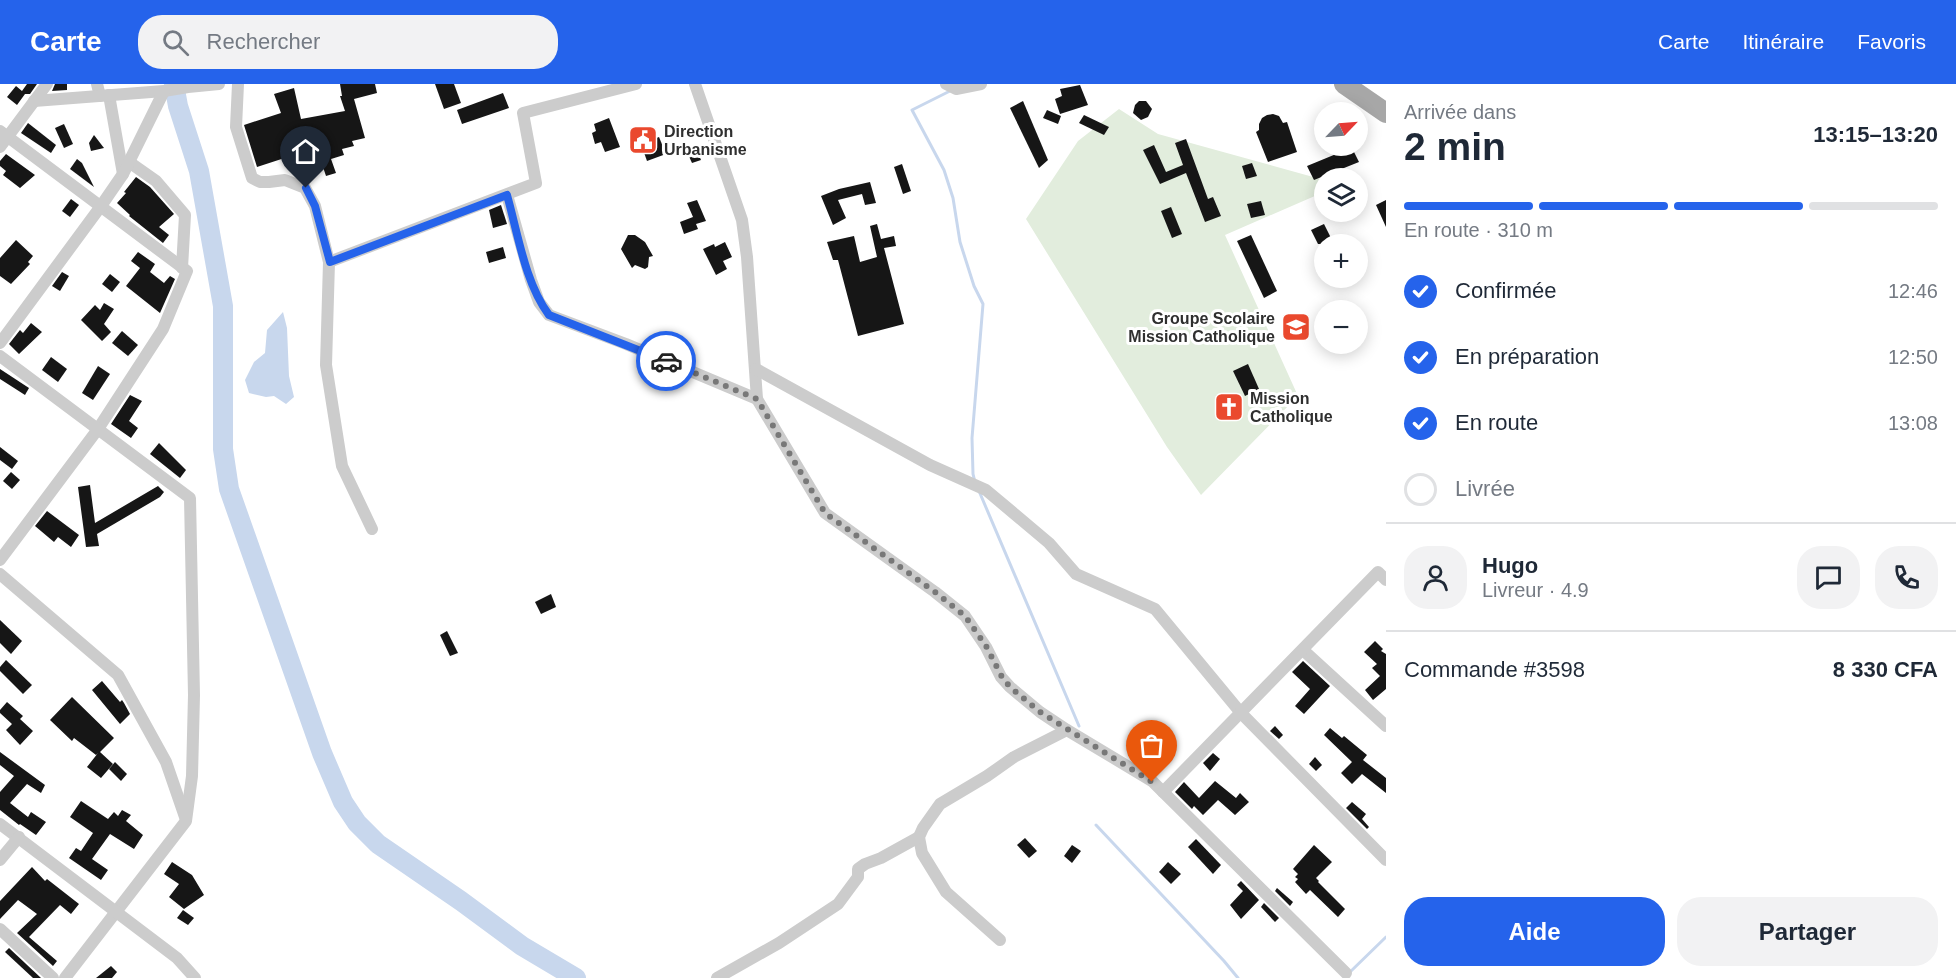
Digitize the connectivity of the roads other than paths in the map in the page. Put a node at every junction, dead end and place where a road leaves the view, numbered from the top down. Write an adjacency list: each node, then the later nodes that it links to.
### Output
1 (47, 84): 11 (street)
2 (219, 84): 9 (street)
3 (238, 84): 18 (street)
4 (636, 84): 16 (street)
5 (695, 84): 22 (street)
6 (946, 84): 7 (street)
7 (981, 84)
8 (1344, 84): 12 (main road)
9 (164, 91): 10 (street); 14 (street)
10 (102, 92): 11 (street); 15 (street)
11 (34, 101): 13 (street)
12 (1386, 113)
13 (3, 138): 17 (street)
14 (129, 162): 15 (street); 19 (street)
15 (123, 174): 17 (street)
16 (507, 195): 18 (street); 23 (street)
17 (101, 206): 19 (street); 20 (street)
18 (330, 262): 25 (street)
19 (182, 268): 24 (street)
20 (0, 343)
21 (0, 357): 24 (street)
22 (756, 369): 23 (street); 30 (street)
23 (757, 399): 32 (street)
24 (98, 429): 26 (street); 34 (street)
25 (372, 529)
26 (0, 560)
27 (0, 574): 34 (street)
28 (1386, 580): 29 (street)
29 (1303, 650): 30 (street); 31 (street)
30 (1241, 713): 33 (street); 39 (street)
31 (1386, 726)
32 (1067, 730): 33 (street); 37 (street)
33 (1163, 792): 43 (street)
34 (186, 821): 40 (street)
35 (0, 824): 36 (street)
36 (19, 837): 38 (street); 40 (street)
37 (919, 837): 42 (street); 47 (street)
38 (0, 860)
39 (1386, 860)
40 (117, 912): 45 (street); 46 (street)
41 (0, 929): 44 (street)
42 (1000, 940)
43 (1346, 973)
44 (53, 978)
45 (65, 978)
46 (195, 978)
47 (717, 978)

